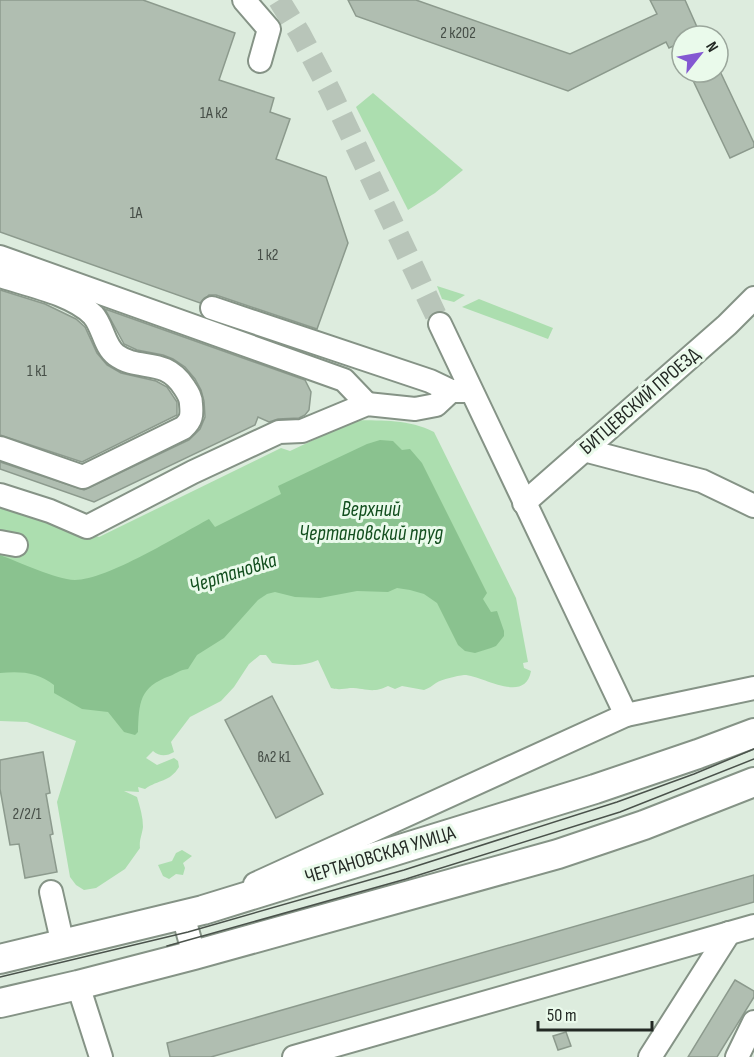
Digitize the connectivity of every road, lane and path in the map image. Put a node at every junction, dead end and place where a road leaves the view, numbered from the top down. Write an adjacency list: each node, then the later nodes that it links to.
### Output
1 (244, 0): 2 (street)
2 (260, 61)
3 (0, 257): 9 (street)
4 (0, 276): 10 (street)
5 (754, 298): 11 (street, БИТЦЕВСКИЙ ПРОЕЗД)
6 (213, 308): 8 (street)
7 (440, 324): 8 (street)
8 (461, 391): 9 (street); 13 (street)
9 (367, 404): 12 (street)
10 (0, 448)
11 (584, 450): 13 (street, БИТЦЕВСКИЙ ПРОЕЗД); 14 (street)
12 (0, 495)
13 (524, 503): 16 (street)
14 (754, 506)
15 (754, 688): 16 (street)
16 (626, 715): 20 (street)
17 (754, 733): 20 (main road, ЧЕРТАНОВСКАЯ УЛИЦА)
18 (754, 782): 24 (main road)
19 (51, 892): 23 (street)
20 (193, 912): 23 (main road, ЧЕРТАНОВСКАЯ УЛИЦА); 24 (street)
21 (754, 926): 22 (street)
22 (729, 933): 30 (street); 31 (street)
23 (63, 945): 25 (main road, ЧЕРТАНОВСКАЯ УЛИЦА)
24 (194, 955): 26 (main road)
25 (0, 959)
26 (78, 985): 27 (main road); 29 (street)
27 (0, 1003)
28 (754, 1022): 32 (street)
29 (101, 1057)
30 (294, 1057)
31 (650, 1057)
32 (737, 1057)

